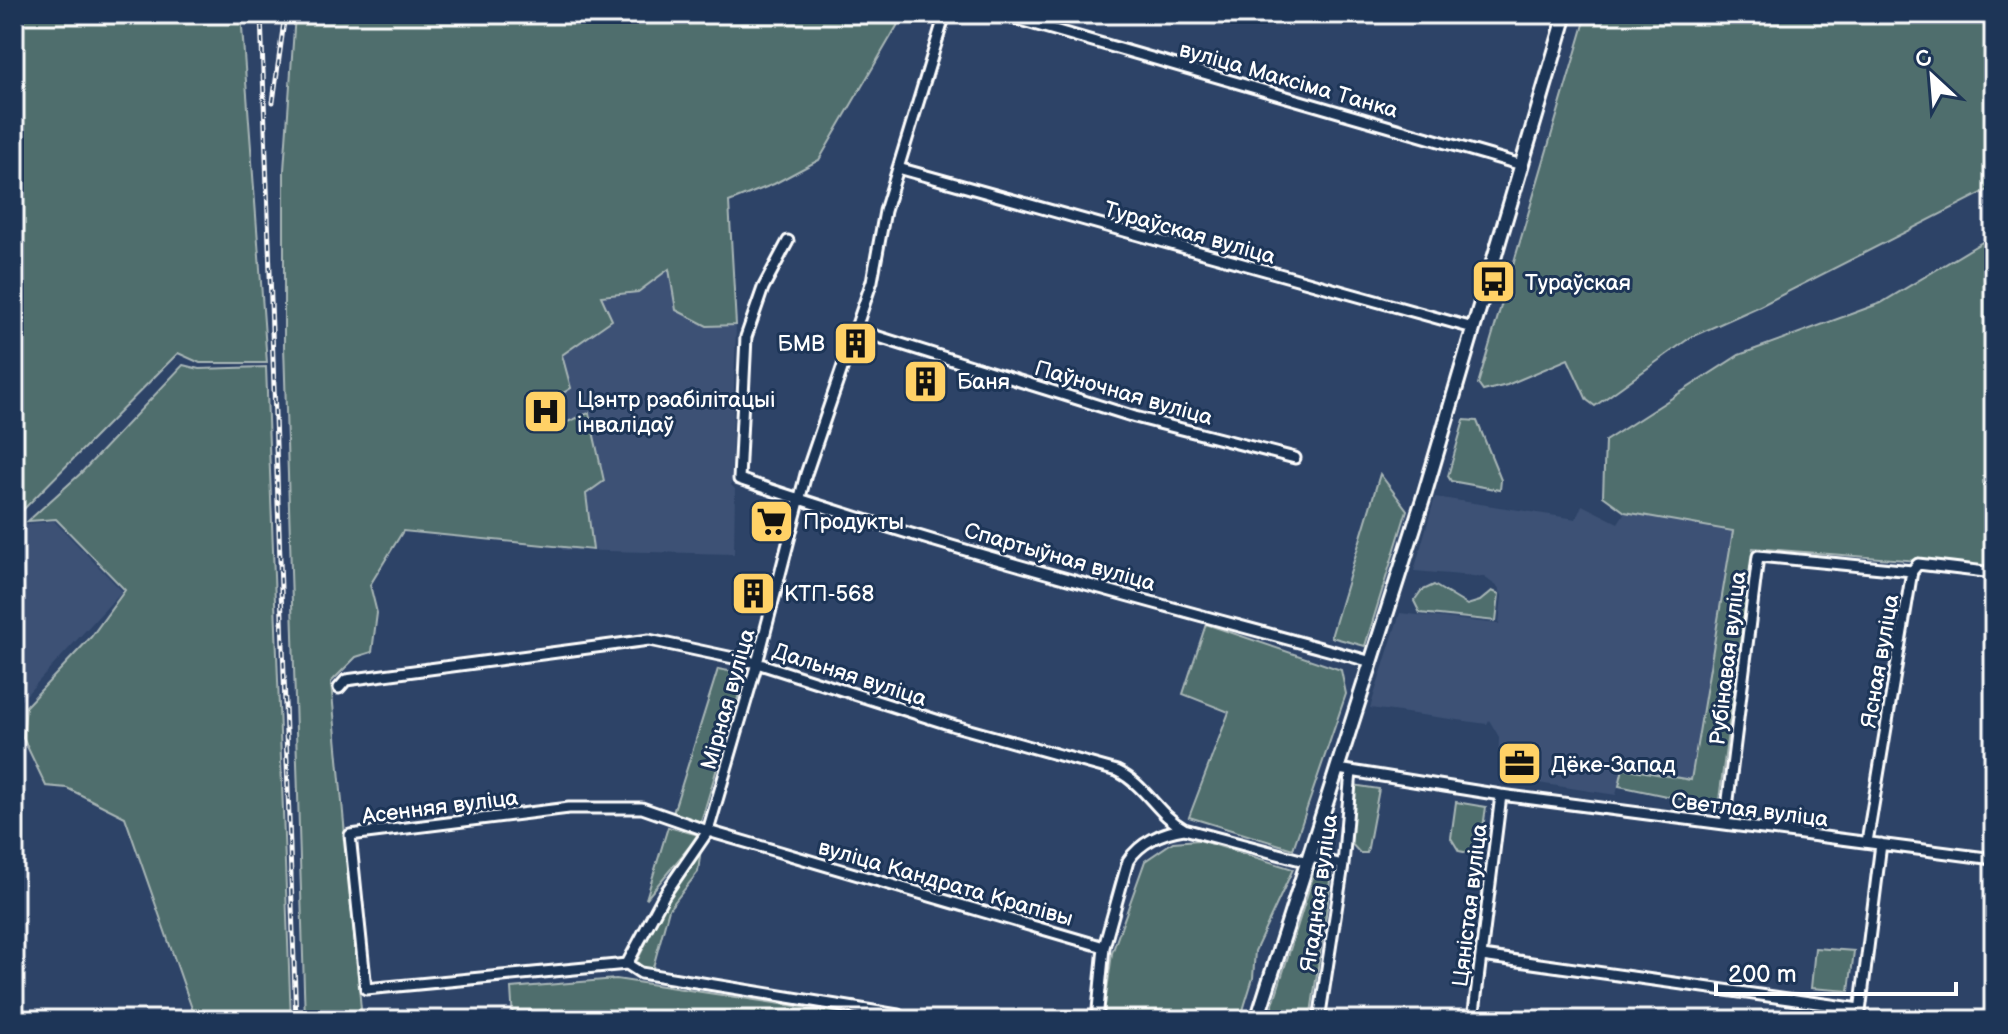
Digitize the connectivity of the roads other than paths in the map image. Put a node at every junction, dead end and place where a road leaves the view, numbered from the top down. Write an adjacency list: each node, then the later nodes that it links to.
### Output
1 (945, 14): 5 (street, Мірная вуліца)
2 (999, 14): 4 (street, вуліца Максіма Танка)
3 (1566, 14): 4 (main road)
4 (1522, 165): 7 (main road)
5 (898, 168): 7 (street, Тураўская вуліца); 8 (street, Мірная вуліца)
6 (788, 241): 10 (street, Спартыўная вуліца)
7 (1473, 328): 13 (main road)
8 (853, 329): 9 (street, Паўночная вуліца); 10 (street, Мірная вуліца)
9 (1295, 458)
10 (800, 501): 13 (street, Спартыўная вуліца); 14 (street, Мірная вуліца)
11 (1912, 571): 12 (street, Ясная вуліца); 18 (street, Рубінавая вуліца); 21 (street, Ясная вуліца)
12 (1994, 573)
13 (1372, 662): 16 (main road)
14 (757, 663): 15 (street, Дальняя вуліца); 19 (street, Дальняя вуліца); 20 (street, Мірная вуліца)
15 (339, 688)
16 (1345, 770): 17 (street, Светлая вуліца); 23 (main road); 25 (street, Ягадная вуліца)
17 (1501, 795): 18 (street, Светлая вуліца); 27 (street, Цяністая вуліца)
18 (1725, 824): 21 (street, Светлая вуліца)
19 (1184, 829): 23 (street); 26 (street)
20 (708, 831): 26 (street, вуліца Кандрата Крапівы); 28 (street, Мірная вуліца); 28 (street, Асенняя вуліца)
21 (1867, 842): 22 (street, Светлая вуліца)
22 (1881, 844): 24 (street, Светлая вуліца); 29 (street)
23 (1309, 859): 25 (street); 32 (main road)
24 (1994, 859)
25 (1343, 865): 33 (street, Ягадная вуліца)
26 (1104, 947): 31 (street)
27 (1482, 956): 29 (street); 34 (street, Цяністая вуліца)
28 (627, 964): 30 (street)
29 (1860, 1009): 35 (street)
30 (899, 1020)
31 (1097, 1020)
32 (1257, 1020)
33 (1319, 1020)
34 (1473, 1020)
35 (1859, 1020)

